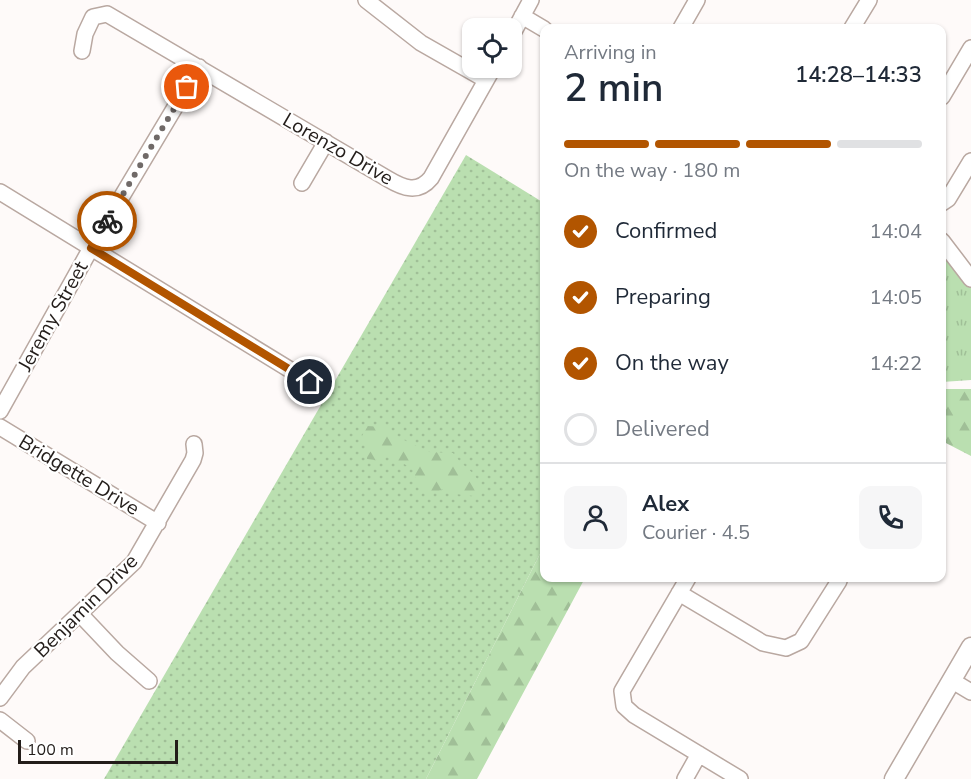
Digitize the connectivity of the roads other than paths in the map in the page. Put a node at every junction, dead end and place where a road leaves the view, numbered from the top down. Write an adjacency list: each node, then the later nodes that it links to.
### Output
1 (366, 0): 11 (street)
2 (531, 0): 5 (street)
3 (697, 0): 6 (street)
4 (869, 0): 7 (street)
5 (522, 16): 8 (street)
6 (683, 24)
7 (854, 24)
8 (540, 26)
9 (971, 48): 14 (street)
10 (82, 51): 12 (street, Lorenzo Drive)
11 (462, 61)
12 (199, 67): 15 (street, Lorenzo Drive); 21 (street, Jeremy Street)
13 (488, 78): 15 (street, Lorenzo Drive)
14 (946, 90)
15 (326, 142): 17 (street)
16 (971, 161): 19 (street)
17 (302, 183)
18 (0, 192): 21 (street)
19 (946, 200)
20 (946, 246): 22 (street)
21 (91, 248): 23 (street); 24 (street, Jeremy Street)
22 (971, 279)
23 (310, 382)
24 (0, 411)
25 (0, 427): 27 (street, Bridgette Drive)
26 (194, 444): 27 (street, Benjamin Drive)
27 (158, 523): 31 (street, Benjamin Drive)
28 (686, 582): 30 (street)
29 (838, 582): 30 (street)
30 (679, 593): 39 (street)
31 (80, 614): 34 (street); 36 (street, Benjamin Drive)
32 (971, 647): 33 (main road)
33 (951, 680): 35 (street); 42 (main road)
34 (149, 681)
35 (971, 692)
36 (0, 698)
37 (0, 720): 38 (street)
38 (27, 741)
39 (699, 754): 40 (street); 41 (street)
40 (685, 779)
41 (740, 779)
42 (894, 779)

